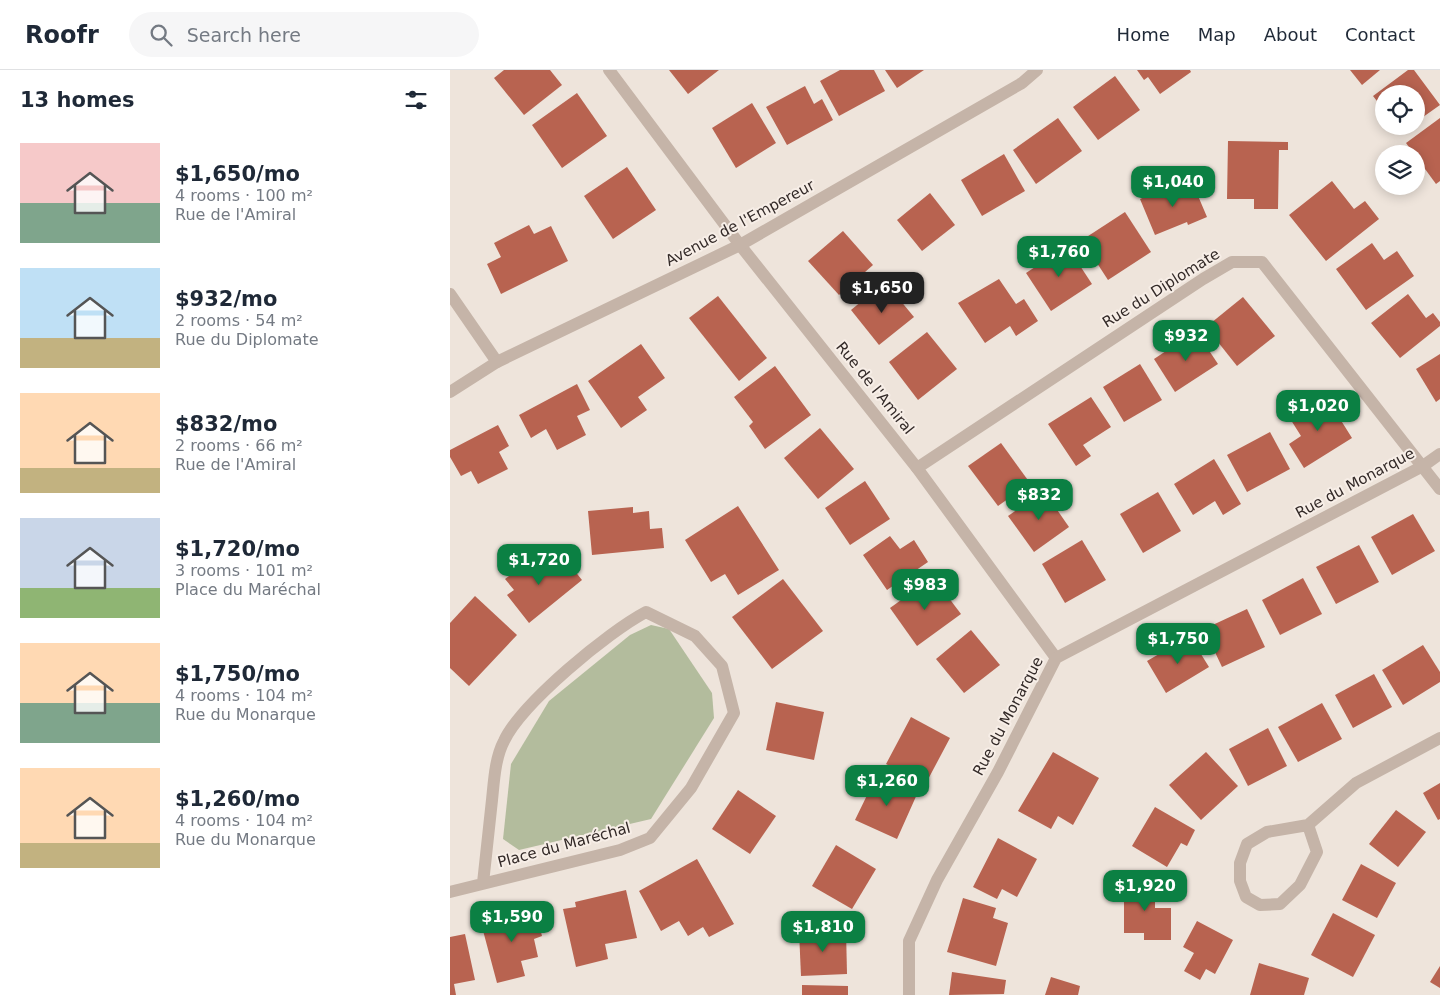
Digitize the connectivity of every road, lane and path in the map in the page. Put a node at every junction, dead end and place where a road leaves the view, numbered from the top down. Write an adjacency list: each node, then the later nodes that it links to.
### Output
1 (609, 70): 3 (street, Rue de l'Amiral)
2 (1038, 70): 3 (street, Avenue de l'Empereur)
3 (740, 245): 5 (street, Avenue de l'Empereur); 9 (street, Rue de l'Amiral)
4 (450, 294): 5 (street)
5 (497, 362): 6 (street, Avenue de l'Empereur)
6 (450, 392)
7 (1440, 454): 8 (street, Rue du Monarque)
8 (1423, 466): 9 (street, Rue du Diplomate); 10 (street, Rue du Diplomate); 11 (street, Rue du Monarque)
9 (918, 468): 11 (street, Rue de l'Amiral)
10 (1440, 489)
11 (1056, 658): 16 (street, Rue du Monarque)
12 (1440, 738): 13 (street)
13 (1308, 825): 13 (street)
14 (483, 883): 14 (street, Place du Maréchal); 15 (street, Place du Maréchal)
15 (450, 892)
16 (909, 995)

